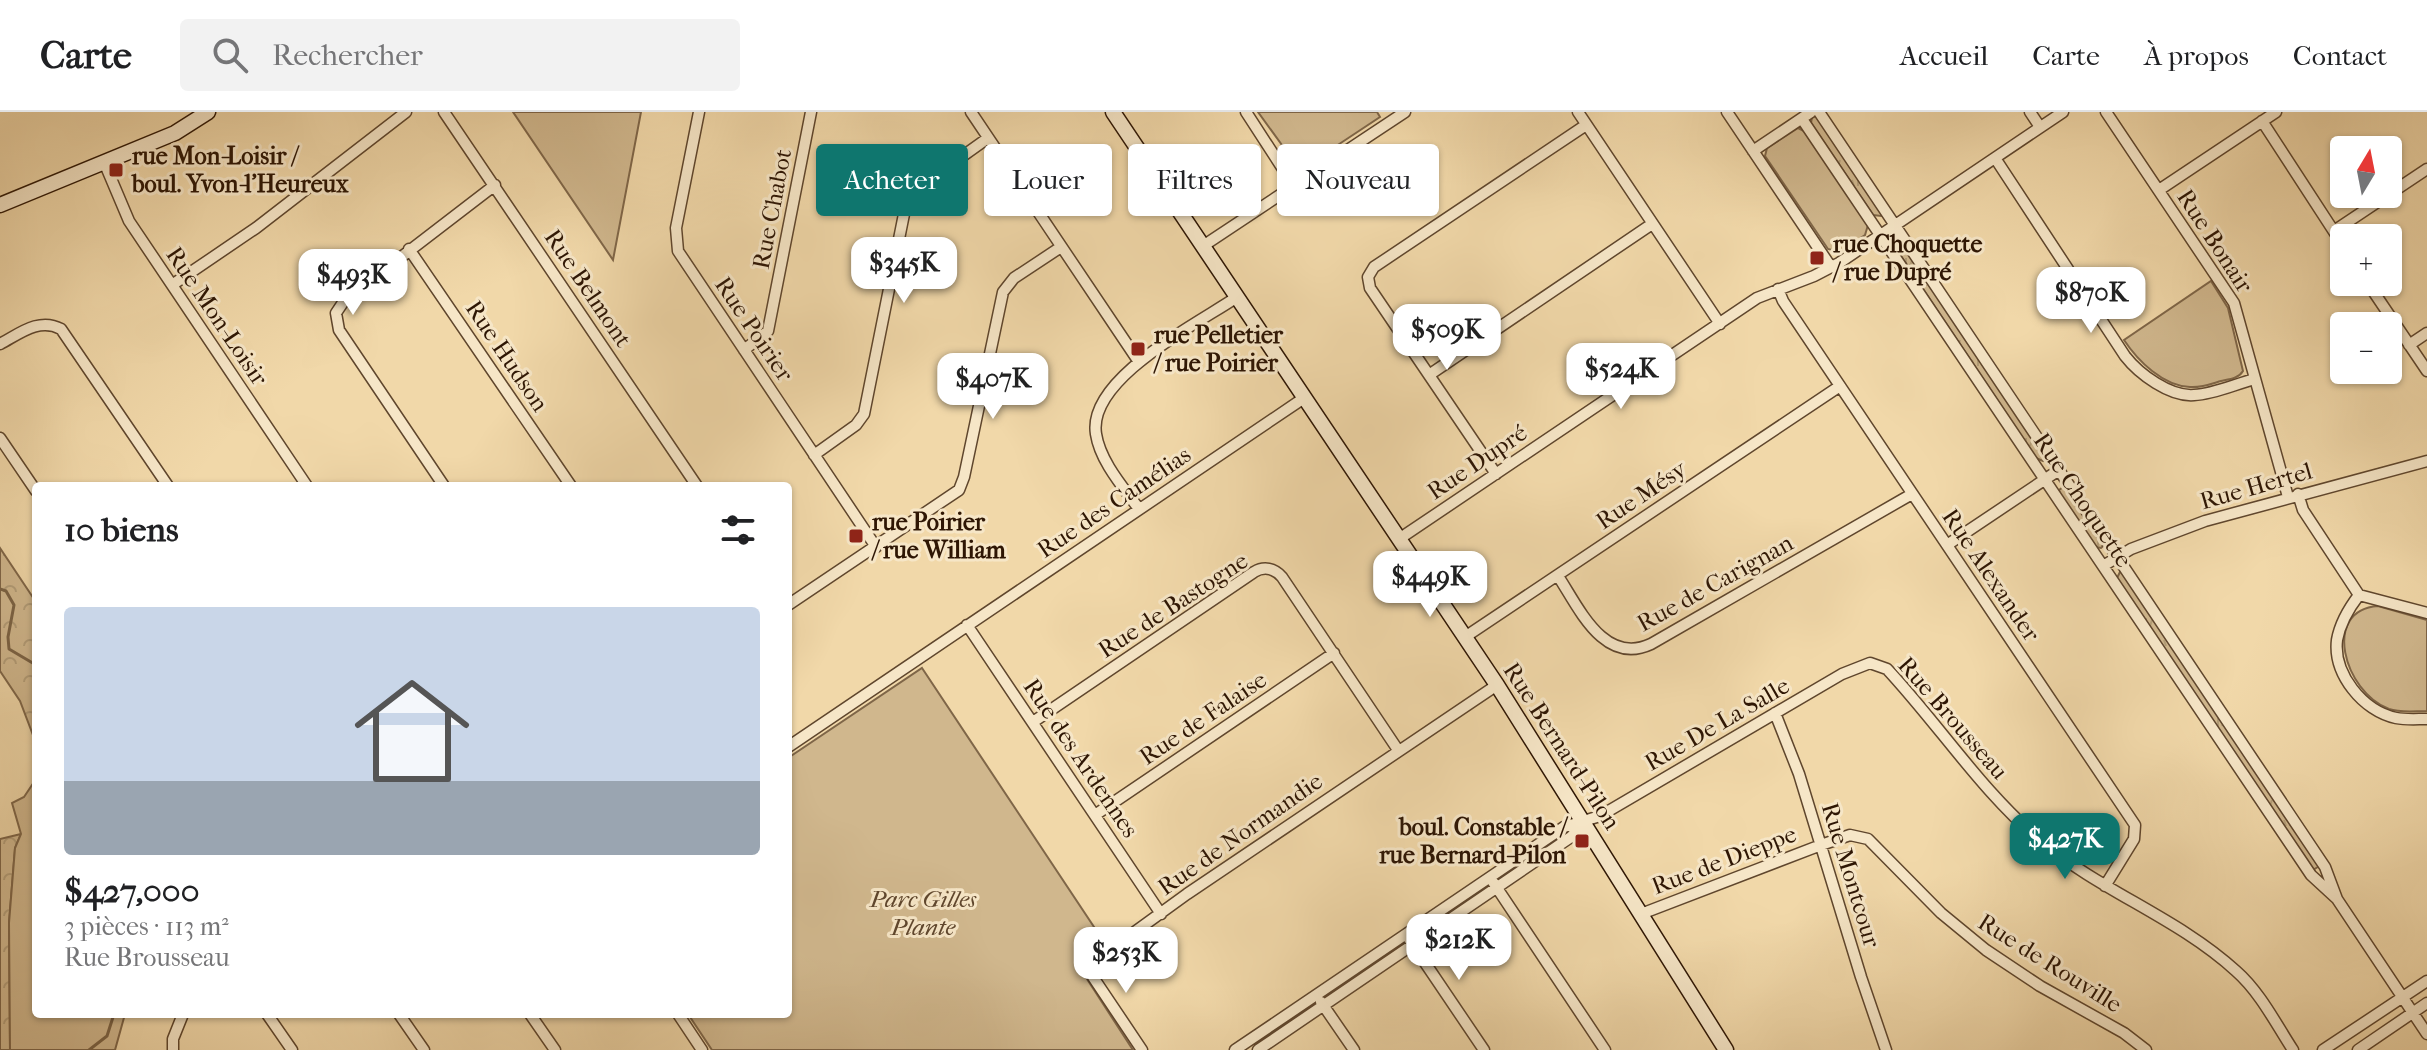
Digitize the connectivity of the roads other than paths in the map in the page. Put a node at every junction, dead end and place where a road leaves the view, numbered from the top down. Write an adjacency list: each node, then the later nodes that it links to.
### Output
1 (208, 112): 26 (main road)
2 (406, 112): 41 (street)
3 (444, 112): 28 (street, Rue Belmont)
4 (699, 112): 49 (street, Rue Poirier)
5 (811, 112): 49 (street, Rue Chabot)
6 (971, 112): 21 (street)
7 (1113, 112): 37 (main road, Rue Bernard-Pilon)
8 (1246, 112): 25 (street)
9 (1405, 112): 22 (street)
10 (1578, 112): 19 (street)
11 (1727, 112): 23 (street)
12 (1819, 112): 34 (street, Rue Choquette)
13 (2030, 112): 20 (street)
14 (2063, 112): 20 (street, Rue Dupré)
15 (2106, 112): 29 (street, Rue Bonair)
16 (2276, 112): 18 (street)
17 (1806, 115): 23 (street); 36 (street, Rue Choquette)
18 (2262, 121): 29 (street); 35 (street)
19 (1586, 125): 32 (street); 52 (street)
20 (2040, 127): 24 (street, Rue Dupré)
21 (988, 138): 38 (street); 57 (street)
22 (1357, 144)
23 (1753, 151): 40 (street)
24 (1995, 158): 34 (street, Rue Dupré); 53 (street)
25 (1277, 160)
26 (104, 162): 31 (main road); 41 (street, Rue Mon-Loisir)
27 (2427, 169): 33 (street)
28 (495, 185): 39 (street); 66 (street, Rue Belmont)
29 (2159, 190): 53 (street, Rue Bonair)
30 (1277, 197): 37 (street)
31 (0, 205)
32 (1652, 224): 45 (street); 52 (street)
33 (2344, 224)
34 (1895, 225): 36 (street, Rue Dupré); 59 (street, Rue Choquette)
35 (2330, 225)
36 (1881, 235): 40 (street, Rue Dupré); 61 (street, Rue Choquette)
37 (1203, 246): 44 (main road, Rue Bernard-Pilon)
38 (1061, 247): 50 (street); 73 (street)
39 (409, 249): 64 (street); 65 (street, Rue Hudson)
40 (1831, 267): 42 (street, Rue Dupré)
41 (172, 285): 63 (street, Rue Mon-Loisir)
42 (1778, 289): 45 (street, Rue Dupré); 54 (street, Rue Alexander)
43 (2376, 296): 48 (street)
44 (1237, 297): 50 (street); 55 (main road, Rue Bernard-Pilon)
45 (1720, 324): 60 (street, Rue Dupré)
46 (2427, 333): 48 (street)
47 (0, 344): 62 (street)
48 (2409, 345): 51 (street)
49 (744, 350): 57 (street, Rue Poirier)
50 (1139, 362): 70 (street)
51 (2427, 371)
52 (1429, 375): 60 (street)
53 (2255, 379): 69 (street, Rue Bonair)
54 (1840, 386): 68 (street, Rue Alexander); 76 (street, Rue Mésy)
55 (1304, 398): 70 (street, Rue des Camélias); 71 (main road, Rue Bernard-Pilon)
56 (0, 438): 67 (street)
57 (814, 455): 73 (street, Rue Poirier)
58 (2427, 461): 69 (street, Rue Hertel)
59 (2059, 470): 61 (street); 74 (street, Rue Choquette)
60 (1496, 474): 71 (street, Rue Dupré)
61 (2044, 480): 72 (street); 75 (street, Rue Choquette)
62 (165, 482)
63 (304, 482)
64 (441, 482)
65 (568, 482)
66 (694, 482)
67 (32, 485)
68 (1912, 494): 72 (street, Rue Alexander); 76 (street, Rue de Carignan)
69 (2293, 496): 74 (street, Rue Hertel); 77 (street, Rue Bonair)
70 (1139, 509): 80 (street, Rue des Camélias)
71 (1399, 539): 81 (main road, Rue Bernard-Pilon)
72 (1947, 545): 94 (street, Rue Alexander)
73 (876, 547): 78 (street)
74 (2117, 557): 75 (street, Rue Hertel); 96 (street, Rue Choquette)
75 (2103, 566): 96 (street, Rue Choquette)
76 (1558, 576): 81 (street, Rue Mésy)
77 (2359, 595): 79 (street); 86 (street)
78 (792, 602)
79 (2427, 613)
80 (967, 625): 87 (street, Rue des Ardennes); 88 (street, Rue des Camélias)
81 (1465, 637): 84 (main road, Rue Bernard-Pilon)
82 (1334, 653): 87 (street, Rue de Bastogne); 89 (street, Rue de Bastogne); 90 (street, Rue de Falaise)
83 (1870, 663): 85 (street, Rue De La Salle); 94 (street, Rue Brousseau)
84 (1497, 685): 89 (street, Rue de Normandie); 91 (main road, Rue Bernard-Pilon)
85 (1775, 713): 91 (street, Rue De La Salle); 92 (street, Rue Montcour)
86 (2427, 719)
87 (1033, 722): 90 (street, Rue des Ardennes)
88 (792, 744)
89 (1398, 750): 97 (street, Rue de Normandie)
90 (1095, 815): 97 (street, Rue des Ardennes)
91 (1584, 822): 93 (street); 95 (street); 98 (main road, Rue Bernard-Pilon)
92 (1821, 845): 98 (street, Rue de Dieppe); 125 (street, Rue Montcour); 126 (street, Rue de Rouville)
93 (1490, 877): 95 (street); 99 (street)
94 (2105, 886): 127 (street, Rue Brousseau)
95 (1496, 887): 100 (street); 123 (street)
96 (2337, 899): 103 (street, Rue Choquette)
97 (1161, 914): 118 (street, Rue de Normandie)
98 (1641, 914): 124 (main road, Rue Bernard-Pilon)
99 (1406, 934): 100 (street); 102 (street)
100 (1413, 944): 105 (street); 122 (street)
101 (2427, 981): 103 (street)
102 (1316, 994): 105 (street); 119 (street)
103 (2403, 997): 106 (street, Rue Choquette); 128 (street)
104 (2427, 1003): 106 (street)
105 (1324, 1006): 120 (street); 121 (street)
106 (2413, 1013): 112 (street, Rue Choquette); 129 (street)
107 (181, 1018): 113 (street)
108 (270, 1018): 114 (street)
109 (402, 1018): 115 (street)
110 (533, 1018): 116 (street)
111 (681, 1018): 117 (street)
112 (2427, 1034)
113 (173, 1050)
114 (292, 1050)
115 (424, 1050)
116 (555, 1050)
117 (702, 1050)
118 (1142, 1050)
119 (1235, 1050)
120 (1258, 1050)
121 (1354, 1050)
122 (1484, 1050)
123 (1605, 1050)
124 (1726, 1050)
125 (1886, 1050)
126 (2146, 1050)
127 (2293, 1050)
128 (2323, 1050)
129 (2358, 1050)

